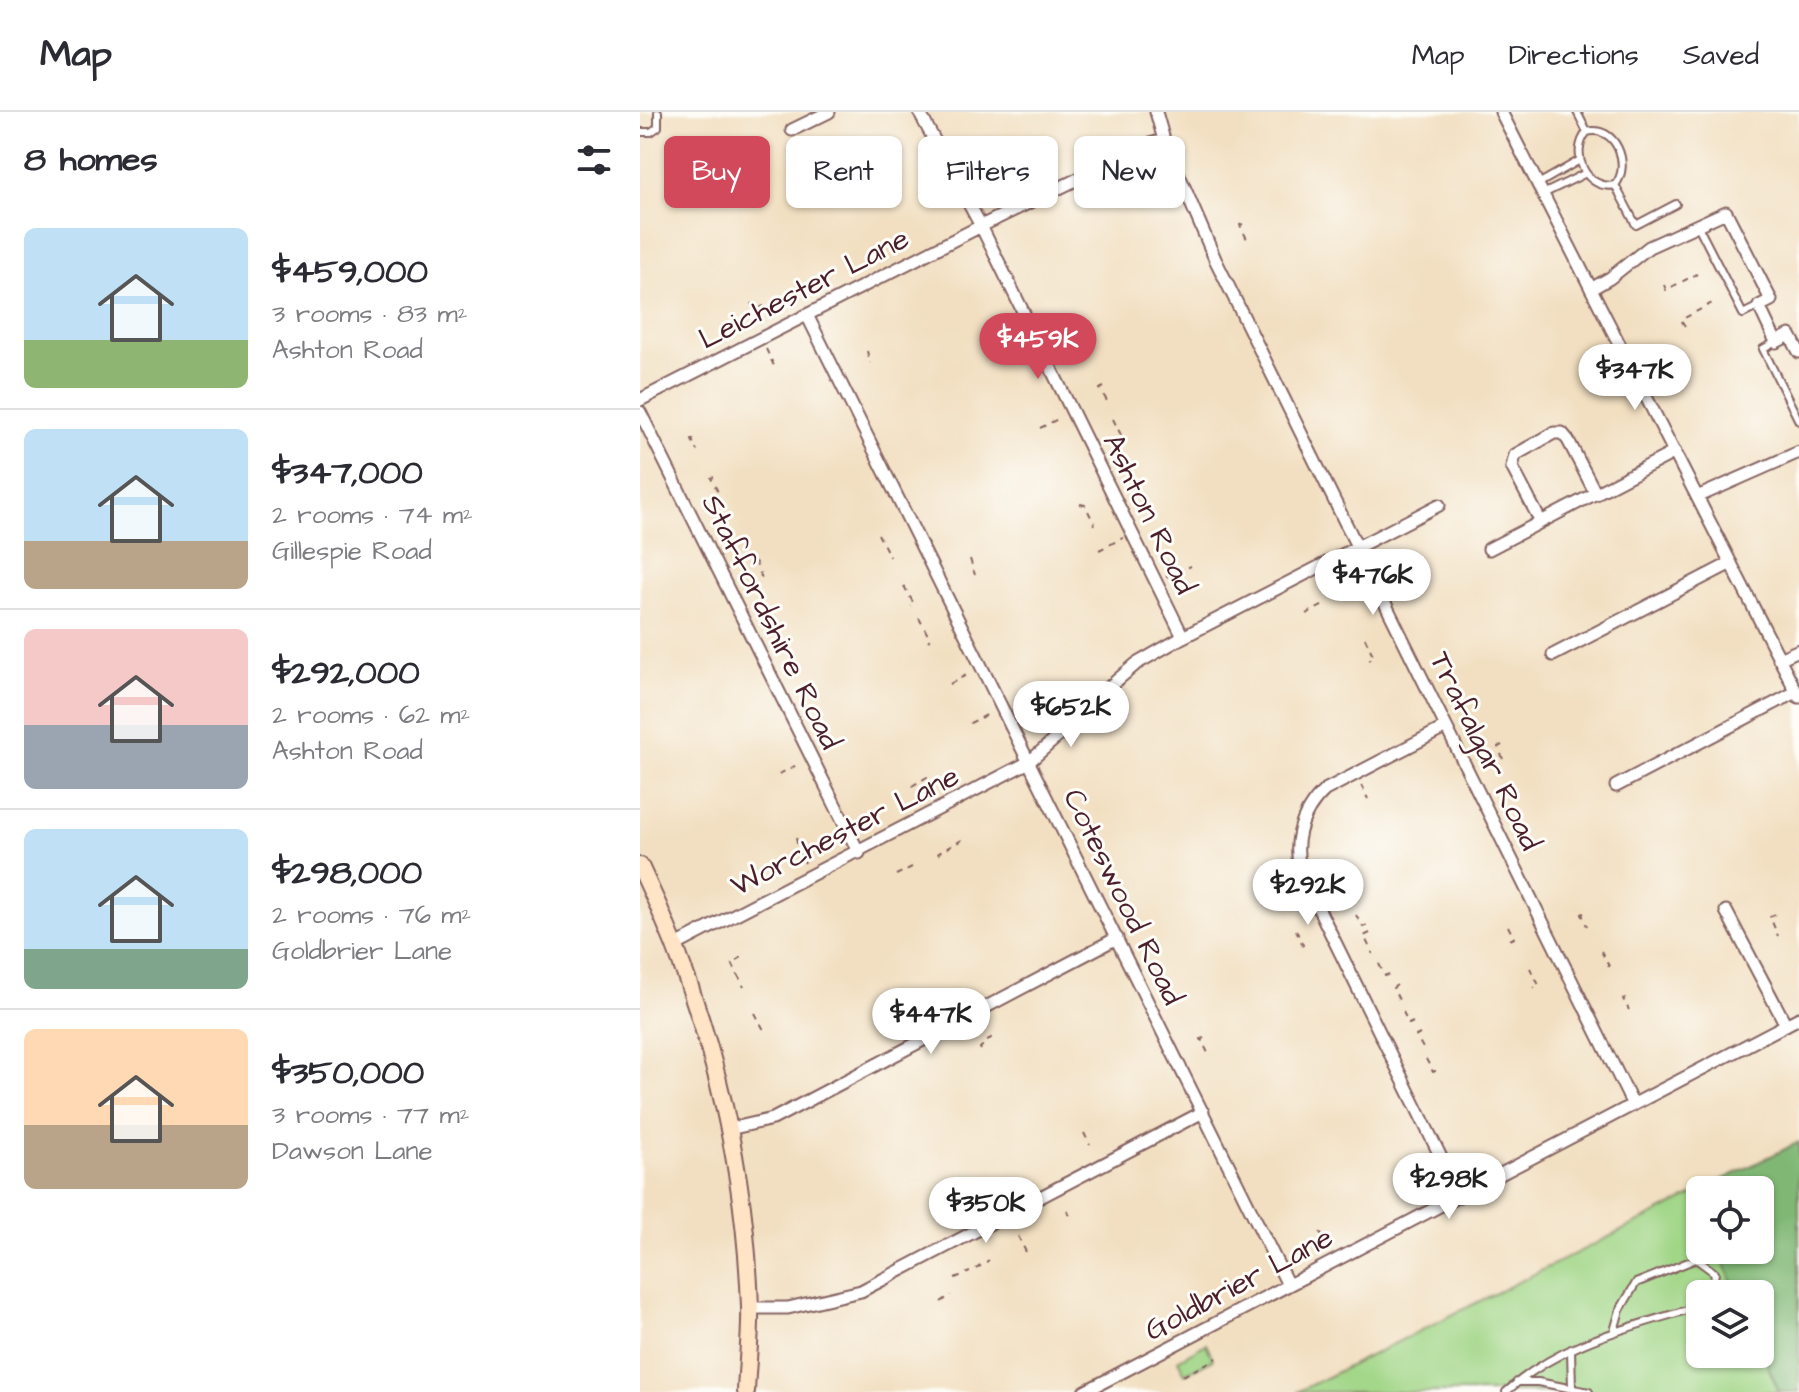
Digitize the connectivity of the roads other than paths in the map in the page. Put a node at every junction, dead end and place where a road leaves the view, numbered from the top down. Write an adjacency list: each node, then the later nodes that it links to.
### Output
1 (658, 112): 8 (lane)
2 (829, 112): 7 (street)
3 (919, 112): 18 (street, Ashton Road)
4 (1156, 112): 10 (street, Trafalgar Road)
5 (1501, 112): 16 (street)
6 (1577, 112): 9 (lane)
7 (792, 130)
8 (640, 132)
9 (1587, 132): 11 (lane); 14 (lane)
10 (1163, 136)
11 (1580, 160): 12 (lane); 16 (lane)
12 (1586, 173): 14 (lane); 16 (lane)
13 (1074, 181): 18 (street, Leichester Lane)
14 (1615, 185): 17 (lane)
15 (1185, 189): 34 (street, Trafalgar Road)
16 (1540, 189): 20 (street)
17 (1676, 204)
18 (981, 226): 22 (street, Leichester Lane); 37 (street, Ashton Road)
19 (1698, 226): 20 (street); 21 (lane); 21 (street)
20 (1591, 289): 28 (street)
21 (1759, 306): 23 (street)
22 (807, 315): 25 (street, Leichester Lane); 43 (street, Coteswood Road)
23 (1776, 342): 24 (street); 27 (lane)
24 (1799, 352)
25 (640, 400)
26 (640, 412): 45 (street, Staffordshire Road)
27 (1799, 421)
28 (1675, 452): 30 (street); 31 (street)
29 (1799, 452): 31 (street)
30 (1596, 494): 33 (street); 33 (street)
31 (1697, 497): 36 (street)
32 (1439, 505): 34 (street, Worchester Lane)
33 (1541, 522): 35 (street)
34 (1358, 547): 37 (street, Worchester Lane); 42 (street, Trafalgar Road)
35 (1489, 549)
36 (1731, 563): 39 (street); 40 (street)
37 (1183, 637): 43 (street, Worchester Lane)
38 (1799, 650): 40 (street)
39 (1553, 655)
40 (1779, 659): 41 (street)
41 (1798, 695): 44 (street)
42 (1446, 727): 52 (street, Trafalgar Road); 55 (street)
43 (1029, 762): 45 (street, Worchester Lane); 48 (street, Coteswood Road)
44 (1616, 786)
45 (859, 853): 49 (street, Worchester Lane)
46 (640, 866): 49 (main road)
47 (1726, 911): 51 (street)
48 (1117, 938): 53 (street, Coteswood Road); 54 (street)
49 (676, 945): 54 (main road)
50 (1799, 1018): 51 (street, Goldbrier Lane)
51 (1786, 1025): 52 (street, Goldbrier Lane)
52 (1633, 1105): 55 (street, Goldbrier Lane)
53 (1203, 1112): 57 (street, Coteswood Road); 58 (street)
54 (729, 1129): 58 (main road)
55 (1460, 1196): 57 (street, Goldbrier Lane)
56 (1714, 1280): 60 (lane)
57 (1288, 1285): 65 (street, Goldbrier Lane)
58 (750, 1308): 64 (main road)
59 (1686, 1310): 60 (lane)
60 (1614, 1331): 61 (lane)
61 (1571, 1349): 62 (lane); 63 (lane)
62 (1517, 1382): 63 (lane); 66 (lane)
63 (1572, 1388): 67 (lane)
64 (746, 1392)
65 (1084, 1392)
66 (1506, 1392)
67 (1589, 1392)

